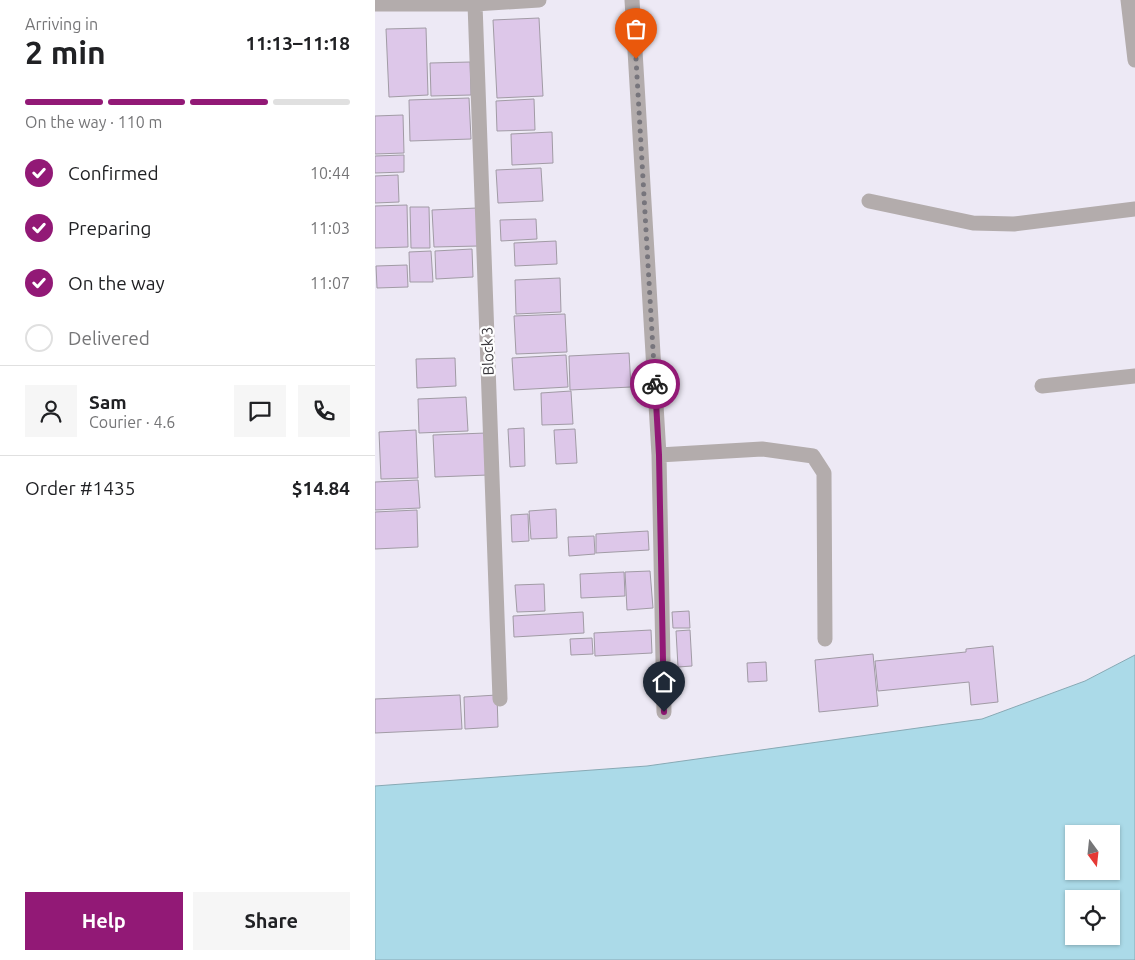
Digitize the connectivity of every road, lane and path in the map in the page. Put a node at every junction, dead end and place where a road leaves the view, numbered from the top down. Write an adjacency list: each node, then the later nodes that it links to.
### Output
1 (539, 0): 5 (street)
2 (632, 0): 11 (street)
3 (1127, 0): 6 (street)
4 (375, 4): 5 (street)
5 (475, 4): 13 (street, Block 3)
6 (1135, 60)
7 (869, 201): 8 (street)
8 (1135, 209)
9 (1135, 376): 10 (street)
10 (1042, 386)
11 (659, 455): 12 (street); 14 (street)
12 (825, 639)
13 (500, 699)
14 (664, 712)

